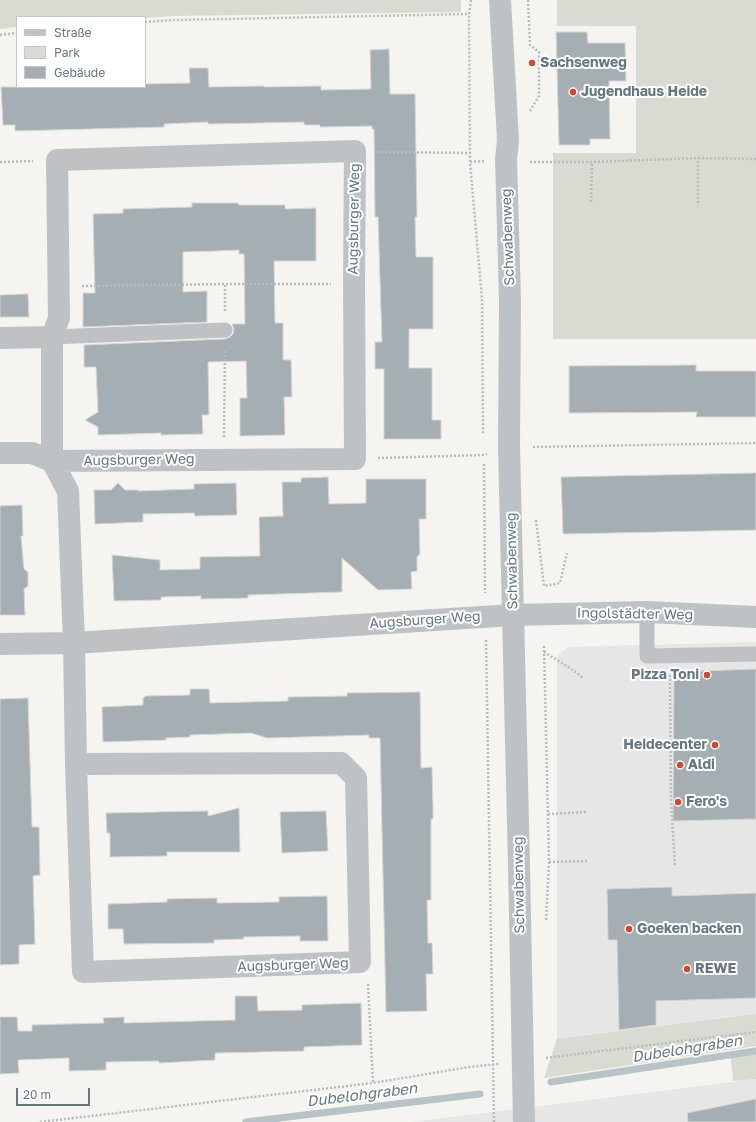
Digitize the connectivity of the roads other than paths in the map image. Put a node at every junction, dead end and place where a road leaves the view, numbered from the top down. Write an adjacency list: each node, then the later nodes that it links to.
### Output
1 (500, 0): 8 (street, Schwabenweg)
2 (225, 330): 3 (lane)
3 (52, 337): 4 (street); 6 (street, Augsburger Weg); 6 (street, Augsburger Weg)
4 (0, 338)
5 (0, 453): 6 (street, Augsburger Weg)
6 (52, 461): 10 (street, Augsburger Weg)
7 (647, 612): 8 (street, Ingolstädter Weg); 9 (street, Ingolstädter Weg); 12 (lane)
8 (513, 615): 10 (street, Augsburger Weg); 14 (street, Schwabenweg)
9 (756, 617)
10 (74, 643): 11 (street, Augsburger Weg); 13 (street, Augsburger Weg)
11 (0, 644)
12 (756, 654)
13 (76, 764): 13 (street, Augsburger Weg)
14 (524, 1122)

